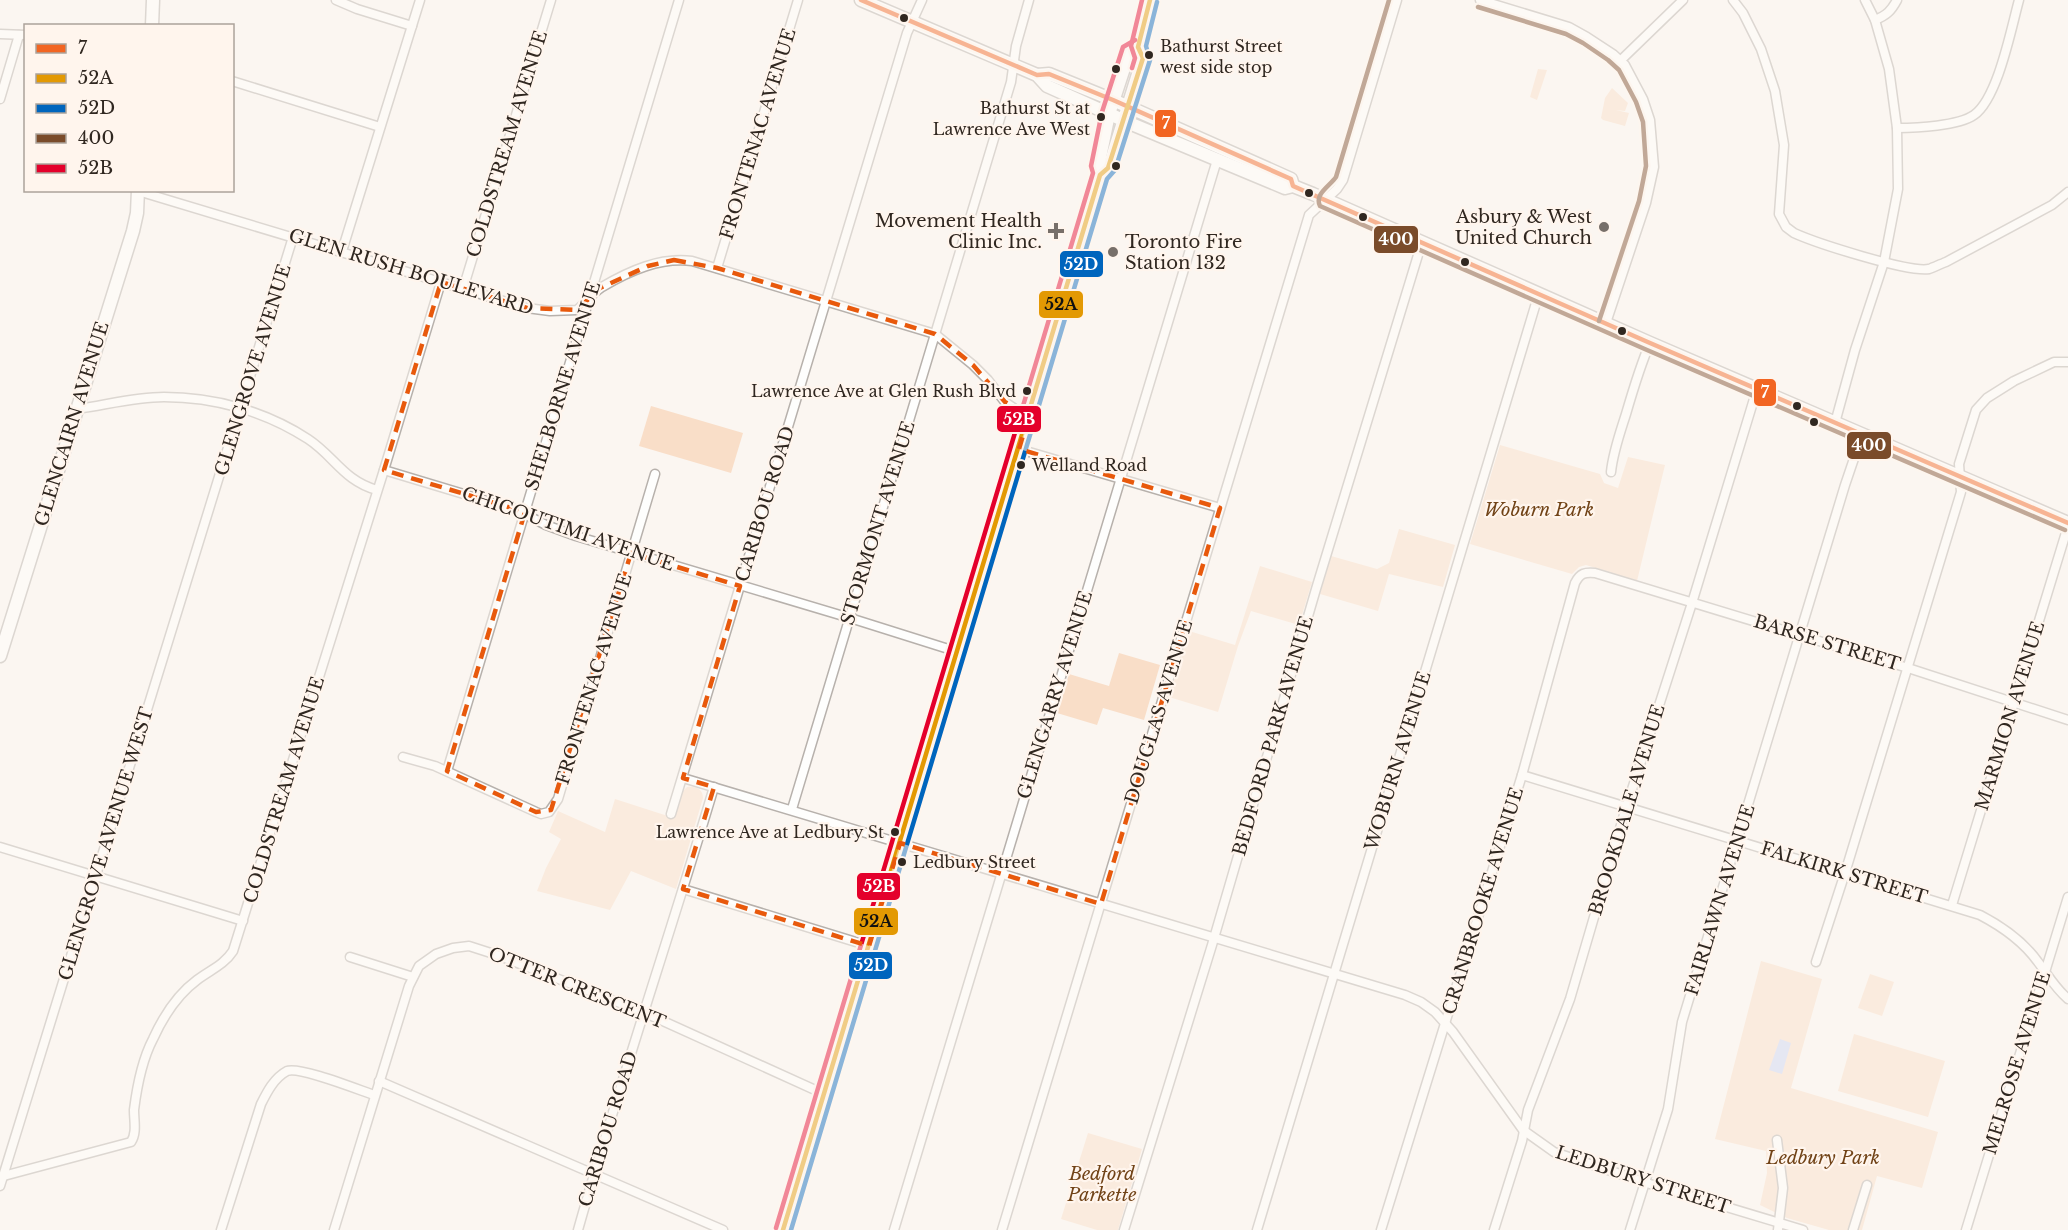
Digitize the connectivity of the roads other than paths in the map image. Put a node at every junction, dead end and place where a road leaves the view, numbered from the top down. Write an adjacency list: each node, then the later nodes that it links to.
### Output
1 (153, 0): 20 (main road)
2 (336, 0): 21 (street)
3 (420, 0): 21 (street)
4 (551, 0): 49 (street, COLDSTREAM AVENUE)
5 (679, 0): 51 (street, SHELBORNE AVENUE)
6 (798, 0): 47 (street, FRONTENAC AVENUE)
7 (861, 0): 19 (main road)
8 (922, 0): 19 (street, CARIBOU ROAD)
9 (1029, 0): 26 (street, STORMONT AVENUE)
10 (1150, 0): 24 (main road)
11 (1397, 0): 42 (street, DOUGLAS AVENUE)
12 (1480, 0): 25 (street)
13 (1683, 0): 25 (street)
14 (1733, 0): 46 (street)
15 (1864, 0): 18 (street)
16 (1897, 0): 18 (street)
17 (2019, 0): 35 (street)
18 (1875, 20): 35 (street)
19 (912, 22): 26 (main road); 52 (street, CARIBOU ROAD)
20 (152, 24)
21 (412, 26): 34 (street)
22 (0, 34): 23 (street)
23 (22, 35): 29 (street)
24 (1138, 47): 30 (main road); 31 (main road)
25 (1620, 61): 53 (street)
26 (1013, 65): 27 (main road); 54 (street, STORMONT AVENUE)
27 (1037, 75): 30 (main road); 32 (main road)
28 (234, 82): 34 (street)
29 (0, 99)
30 (1113, 100): 31 (main road); 32 (main road)
31 (1128, 107): 33 (main road); 38 (main road)
32 (1109, 114): 33 (main road); 37 (main road)
33 (1124, 121): 36 (main road); 37 (main road)
34 (380, 127): 45 (street)
35 (1897, 128): 46 (street)
36 (1217, 160): 38 (main road); 68 (street, GLENGARRY AVENUE)
37 (1101, 172): 60 (main road)
38 (1293, 186): 42 (main road)
39 (138, 192): 59 (main road, GLENCAIRN AVENUE)
40 (141, 192): 43 (street, GLEN RUSH BOULEVARD)
41 (2068, 192): 46 (street)
42 (1325, 200): 44 (main road); 71 (street, DOUGLAS AVENUE)
43 (293, 237): 45 (street, GLEN RUSH BOULEVARD); 58 (street, GLENGROVE AVENUE)
44 (1422, 242): 50 (main road); 104 (street, BEDFORD PARK AVENUE)
45 (342, 251): 48 (street, GLEN RUSH BOULEVARD)
46 (1884, 262): 61 (street)
47 (717, 268): 51 (street, GLEN RUSH BOULEVARD); 52 (street, GLEN RUSH BOULEVARD)
48 (441, 282): 49 (street, GLEN RUSH BOULEVARD); 64 (street, COLDSTREAM AVENUE)
49 (463, 289): 51 (street, GLEN RUSH BOULEVARD)
50 (1539, 293): 53 (main road); 109 (street, WOBURN AVENUE)
51 (589, 299): 72 (street, SHELBORNE AVENUE)
52 (826, 301): 54 (street, GLEN RUSH BOULEVARD); 76 (street, CARIBOU ROAD)
53 (1606, 323): 55 (main road)
54 (935, 334): 60 (street, GLEN RUSH BOULEVARD); 78 (street, STORMONT AVENUE)
55 (1650, 343): 57 (main road); 65 (street)
56 (2068, 362): 67 (street)
57 (1757, 389): 61 (main road); 77 (street, BROOKDALE AVENUE)
58 (242, 407): 59 (street); 69 (street); 70 (street, GLENGROVE AVENUE)
59 (77, 409): 81 (main road, GLENCAIRN AVENUE)
60 (1029, 415): 63 (main road)
61 (1835, 423): 62 (main road)
62 (1862, 435): 67 (main road); 79 (street, FAIRLAWN AVENUE)
63 (1019, 449): 68 (street); 80 (main road)
64 (384, 470): 69 (street, COLDSTREAM AVENUE); 72 (street, CHICOUTIMI AVENUE)
65 (1611, 472)
66 (655, 474): 74 (street, FRONTENAC AVENUE)
67 (1960, 477): 73 (main road); 82 (street)
68 (1119, 479): 71 (street); 96 (street, GLENGARRY AVENUE)
69 (377, 490): 103 (street, COLDSTREAM AVENUE)
70 (212, 502): 98 (street, GLENGROVE AVENUE WEST)
71 (1220, 508): 101 (street, DOUGLAS AVENUE)
72 (525, 514): 74 (street, CHICOUTIMI AVENUE); 86 (street, SHELBORNE AVENUE)
73 (2068, 525): 83 (street, MARMION AVENUE)
74 (631, 553): 76 (street, CHICOUTIMI AVENUE); 86 (street, FRONTENAC AVENUE)
75 (1584, 573): 77 (street, BARSE STREET); 87 (street, CRANBROOKE AVENUE)
76 (740, 586): 78 (street, CHICOUTIMI AVENUE); 88 (street, CARIBOU ROAD)
77 (1692, 603): 79 (street, BARSE STREET); 90 (street, BROOKDALE AVENUE)
78 (850, 618): 80 (street, CHICOUTIMI AVENUE); 91 (street, STORMONT AVENUE)
79 (1801, 635): 82 (street, BARSE STREET); 93 (street, FAIRLAWN AVENUE)
80 (958, 652): 94 (main road)
81 (0, 656)
82 (1908, 668): 83 (street, BARSE STREET); 97 (street)
83 (2014, 703): 84 (street, BARSE STREET); 102 (street, MARMION AVENUE)
84 (2068, 720)
85 (403, 758): 86 (street)
86 (447, 771)
87 (1522, 775): 90 (street, FALKIRK STREET); 113 (street, CRANBROOKE AVENUE)
88 (682, 778): 89 (street, LEDBURY STREET); 92 (street, CARIBOU ROAD)
89 (714, 787): 91 (street, LEDBURY STREET); 99 (street, CARIBOU ROAD)
90 (1626, 808): 93 (street, FALKIRK STREET); 117 (street, BROOKDALE AVENUE)
91 (792, 809): 94 (street, LEDBURY STREET)
92 (671, 814)
93 (1738, 841): 97 (street, FALKIRK STREET); 121 (street, FAIRLAWN AVENUE)
94 (900, 843): 96 (street, LEDBURY STREET); 105 (main road)
95 (0, 847): 98 (street)
96 (1002, 873): 101 (street, LEDBURY STREET); 130 (street, GLENGARRY AVENUE)
97 (1845, 873): 102 (street, FALKIRK STREET); 107 (street)
98 (96, 876): 103 (street); 120 (street, GLENGROVE AVENUE WEST)
99 (683, 889): 105 (street); 112 (street, CARIBOU ROAD)
100 (2068, 897): 108 (street, MELROSE AVENUE)
101 (1101, 904): 104 (street, LEDBURY STREET); 131 (street, DOUGLAS AVENUE)
102 (1952, 905): 108 (street, FALKIRK STREET)
103 (243, 921): 120 (street, COLDSTREAM AVENUE)
104 (1214, 936): 109 (street, LEDBURY STREET); 132 (street, BEDFORD PARK AVENUE)
105 (869, 946): 115 (main road)
106 (350, 957): 110 (street)
107 (1816, 962)
108 (2045, 972): 111 (street, FALKIRK STREET); 139 (street, MELROSE AVENUE)
109 (1335, 973): 113 (street, LEDBURY STREET); 133 (street, WOBURN AVENUE)
110 (413, 977): 112 (street, OTTER CRESCENT); 114 (street, OTTER CRESCENT)
111 (2068, 999)
112 (643, 1012): 115 (street, OTTER CRESCENT); 119 (street, CARIBOU ROAD)
113 (1445, 1023): 117 (street, LEDBURY STREET); 134 (street, CRANBROOKE AVENUE)
114 (379, 1081): 116 (street, OTTER CRESCENT); 119 (street)
115 (824, 1094): 129 (main road)
116 (374, 1095): 125 (street); 126 (street, OTTER CRESCENT)
117 (1523, 1130): 121 (street, LEDBURY STREET); 135 (street, BROOKDALE AVENUE)
118 (1777, 1140): 124 (street)
119 (594, 1174): 127 (street, CARIBOU ROAD); 128 (street)
120 (2, 1177): 123 (street, GLENGROVE AVENUE WEST)
121 (1645, 1183): 124 (street, LEDBURY STREET); 136 (street, FAIRLAWN AVENUE)
122 (1867, 1185): 138 (street)
123 (0, 1186)
124 (1779, 1227): 137 (street, LEDBURY STREET)
125 (221, 1230)
126 (334, 1230)
127 (578, 1230)
128 (723, 1230)
129 (783, 1230)
130 (894, 1230)
131 (1002, 1230)
132 (1124, 1230)
133 (1257, 1230)
134 (1381, 1230)
135 (1494, 1230)
136 (1630, 1230)
137 (1803, 1230)
138 (1853, 1230)
139 (1966, 1230)

